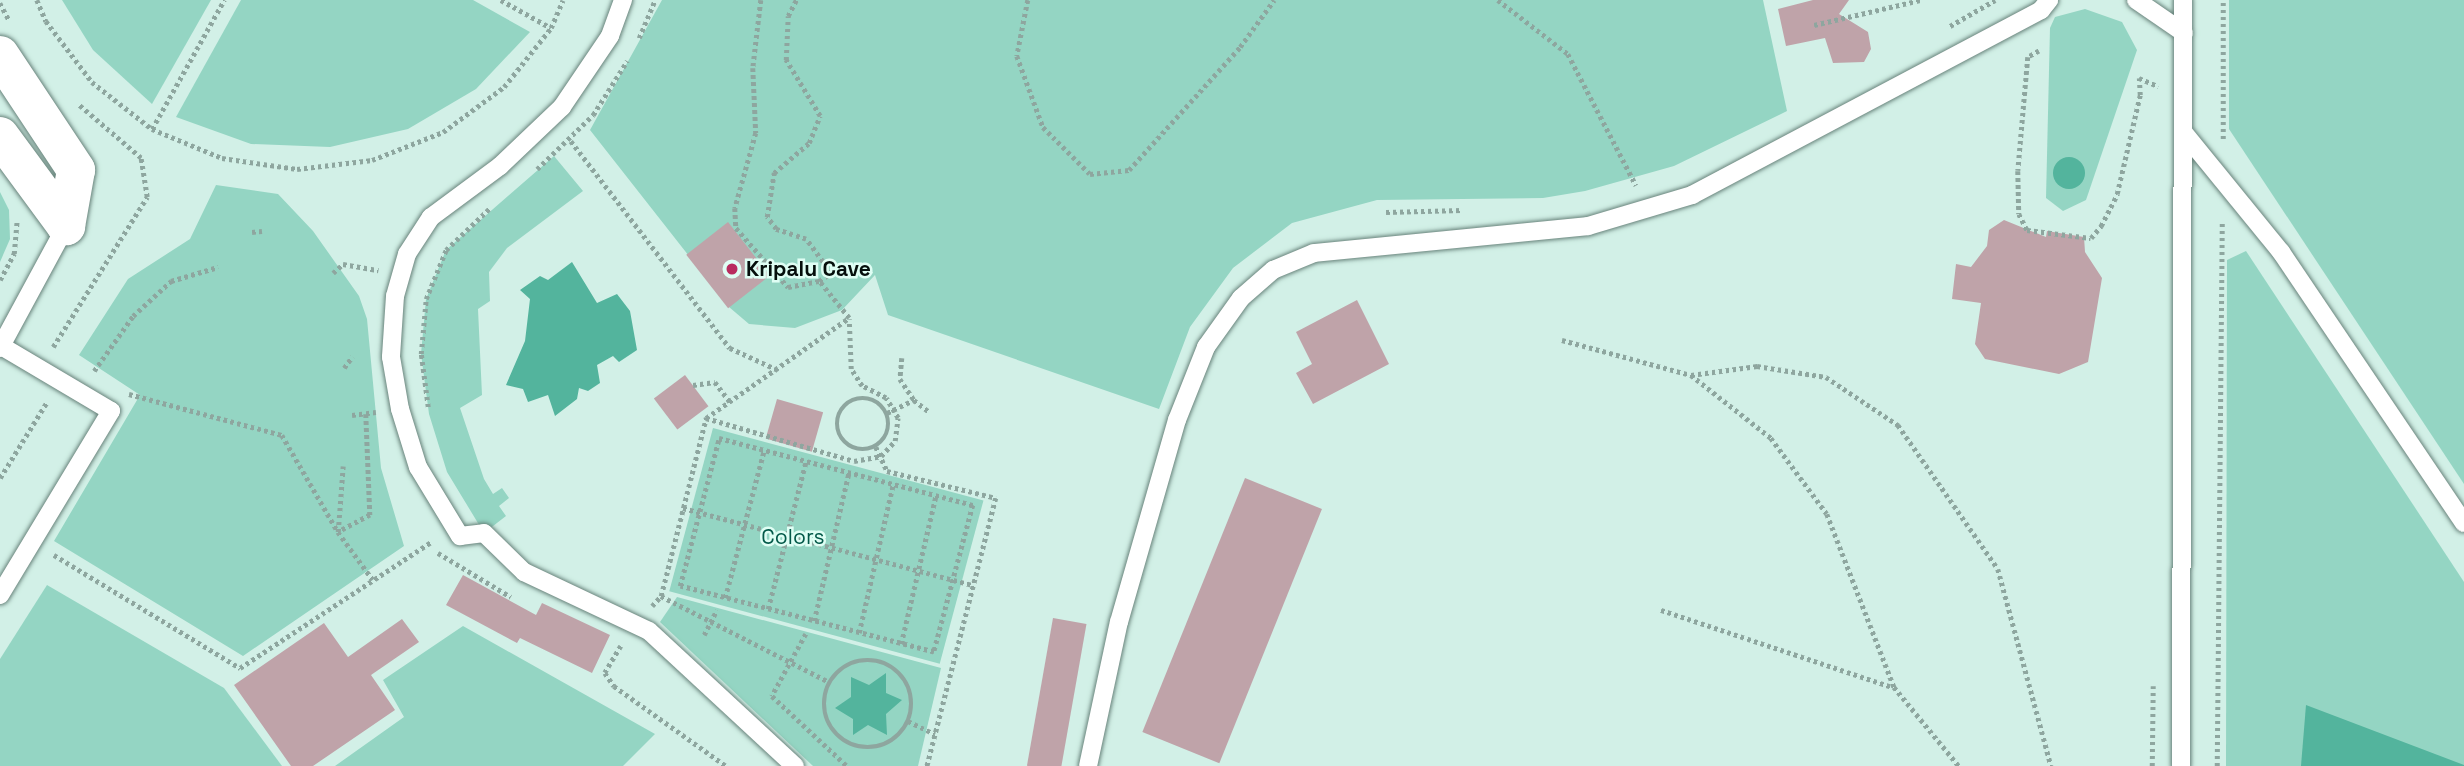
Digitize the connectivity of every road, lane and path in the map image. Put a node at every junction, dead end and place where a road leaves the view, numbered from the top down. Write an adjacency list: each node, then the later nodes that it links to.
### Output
1 (37, 0): 24 (path)
2 (224, 0): 24 (path)
3 (501, 0): 18 (path)
4 (563, 0): 18 (path)
5 (623, 0): 106 (lane)
6 (761, 0): 48 (path)
7 (796, 0): 48 (path)
8 (1028, 0): 9 (path)
9 (1273, 0)
10 (1498, 0): 32 (path)
11 (1921, 0): 17 (path)
12 (1995, 0): 20 (path)
13 (2049, 0): 35 (lane)
14 (2136, 0): 19 (lane)
15 (2183, 0): 19 (lane)
16 (2223, 0): 30 (path)
17 (1814, 25)
18 (551, 28): 24 (path)
19 (2184, 33): 25 (lane)
20 (1937, 34)
21 (2039, 51): 23 (path)
22 (0, 55): 39 (street)
23 (2158, 100)
24 (152, 129)
25 (2184, 133): 30 (lane); 125 (lane)
26 (0, 136): 39 (street)
27 (571, 141): 55 (path)
28 (554, 156): 29 (path)
29 (527, 177)
30 (2222, 181): 84 (lane); 126 (path)
31 (1646, 182): 32 (path)
32 (1636, 185): 33 (path); 35 (path)
33 (1622, 189)
34 (495, 204): 69 (path)
35 (1647, 208): 121 (lane)
36 (1468, 210): 38 (path)
37 (15, 212): 46 (path)
38 (1386, 212)
39 (66, 226): 51 (lane)
40 (262, 231): 41 (path)
41 (252, 232)
42 (384, 258): 44 (path)
43 (218, 267): 56 (path)
44 (382, 270): 45 (path); 47 (path)
45 (332, 273)
46 (0, 280)
47 (380, 280)
48 (819, 281): 49 (path)
49 (849, 318): 55 (path); 64 (path)
50 (1562, 340): 57 (path)
51 (0, 347): 58 (lane)
52 (352, 357): 54 (path)
53 (902, 358): 62 (path)
54 (344, 368)
55 (778, 370): 63 (path)
56 (91, 375)
57 (1691, 375): 114 (path); 123 (path)
58 (60, 381): 79 (path); 89 (lane)
59 (693, 385): 63 (path)
60 (115, 390): 87 (path)
61 (381, 398): 65 (path)
62 (914, 400): 64 (path); 66 (path)
63 (730, 402): 71 (path)
64 (895, 409): 67 (path); 75 (path)
65 (382, 411): 68 (path); 72 (path)
66 (928, 411)
67 (887, 412): 73 (path); 73 (path)
68 (366, 414): 70 (path); 87 (path)
69 (429, 414)
70 (352, 415)
71 (706, 418): 75 (path); 82 (path)
72 (385, 424)
73 (876, 447): 75 (path)
74 (764, 450): 76 (path); 83 (path); 85 (path)
75 (881, 456): 96 (path)
76 (806, 461): 78 (path); 88 (path)
77 (343, 466): 87 (path)
78 (849, 472): 80 (path); 91 (path)
79 (0, 478)
80 (893, 484): 81 (path); 92 (path)
81 (936, 495): 93 (path); 95 (path)
82 (683, 508): 83 (path); 98 (path)
83 (699, 513): 85 (path); 99 (path)
84 (2464, 523)
85 (744, 524): 88 (path); 99 (path)
86 (424, 531): 90 (path)
87 (338, 532): 94 (path)
88 (787, 536): 91 (path); 101 (path)
89 (32, 542): 94 (path); 97 (lane)
90 (431, 542): 94 (path); 100 (path)
91 (831, 547): 92 (path); 104 (path)
92 (875, 559): 93 (path); 107 (path)
93 (918, 570): 95 (path); 110 (path)
94 (373, 580)
95 (953, 580): 96 (path); 110 (path)
96 (973, 585): 116 (path)
97 (0, 595)
98 (661, 596): 105 (path); 106 (path)
99 (725, 598): 101 (path)
100 (519, 601)
101 (768, 609): 104 (path)
102 (717, 610): 105 (path)
103 (1661, 610): 114 (path)
104 (814, 621): 107 (path)
105 (710, 624): 109 (path); 111 (path)
106 (638, 626): 117 (path); 118 (lane)
107 (859, 633): 110 (path)
108 (806, 634): 111 (path)
109 (704, 635)
110 (901, 644)
111 (790, 663): 112 (path); 119 (path)
112 (829, 682): 115 (path); 115 (path)
113 (2153, 683): 124 (path)
114 (1894, 687): 122 (path)
115 (908, 721): 116 (path)
116 (935, 734): 120 (path)
117 (726, 766)
118 (795, 766)
119 (847, 766)
120 (927, 766)
121 (1088, 766)
122 (1959, 766)
123 (2051, 766)
124 (2152, 766)
125 (2181, 766)
126 (2217, 766)

